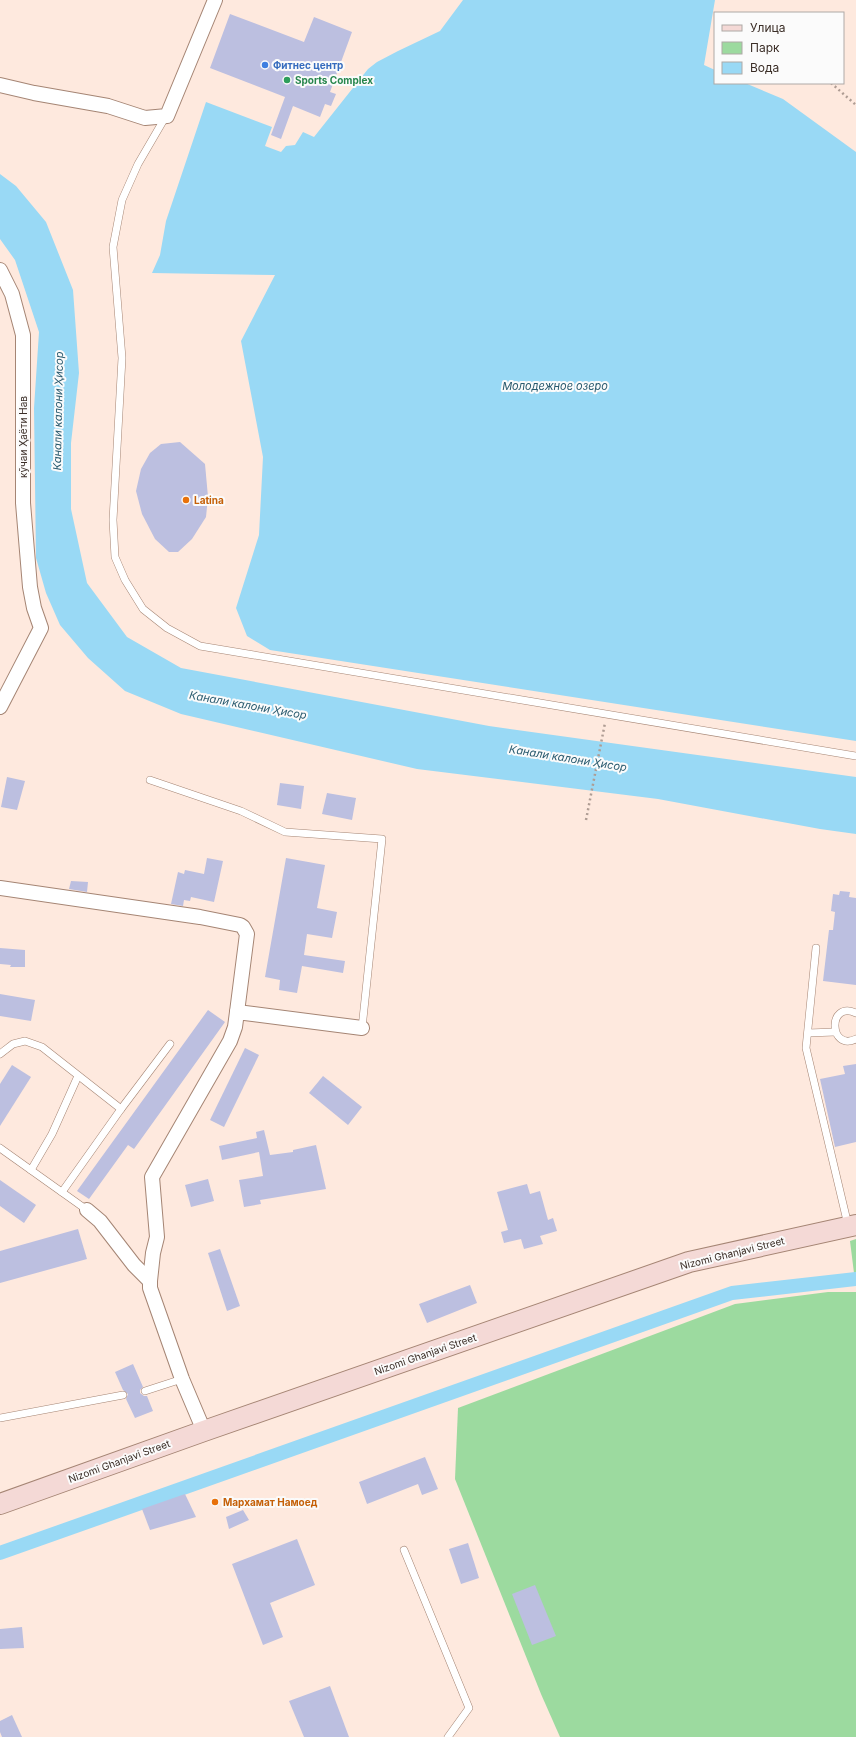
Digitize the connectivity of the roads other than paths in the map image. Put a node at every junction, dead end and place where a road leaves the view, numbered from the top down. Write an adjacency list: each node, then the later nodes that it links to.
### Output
1 (216, 0): 3 (street)
2 (0, 85): 3 (street)
3 (167, 116): 6 (lane)
4 (0, 270): 5 (street, кӯчаи Ҳаёти Нав)
5 (0, 707)
6 (856, 756)
7 (150, 780): 12 (lane)
8 (0, 888): 10 (street)
9 (816, 948): 14 (lane)
10 (237, 1012): 12 (street); 25 (street)
11 (856, 1013): 13 (lane)
12 (362, 1028)
13 (835, 1032): 14 (lane); 15 (lane)
14 (808, 1033): 24 (lane)
15 (856, 1039)
16 (170, 1044): 19 (lane)
17 (0, 1054): 18 (lane)
18 (78, 1076): 19 (lane); 21 (lane)
19 (121, 1109): 22 (lane)
20 (0, 1148): 21 (lane)
21 (31, 1170): 22 (lane)
22 (62, 1192): 23 (lane)
23 (87, 1210): 25 (street)
24 (852, 1226): 30 (street, Nizomi Ghanjavi Street)
25 (150, 1281): 26 (street)
26 (182, 1379): 27 (lane); 30 (street)
27 (145, 1391)
28 (123, 1395): 29 (lane)
29 (0, 1418)
30 (204, 1431): 31 (street, Nizomi Ghanjavi Street)
31 (0, 1504)
32 (404, 1550): 33 (lane)
33 (448, 1737)

